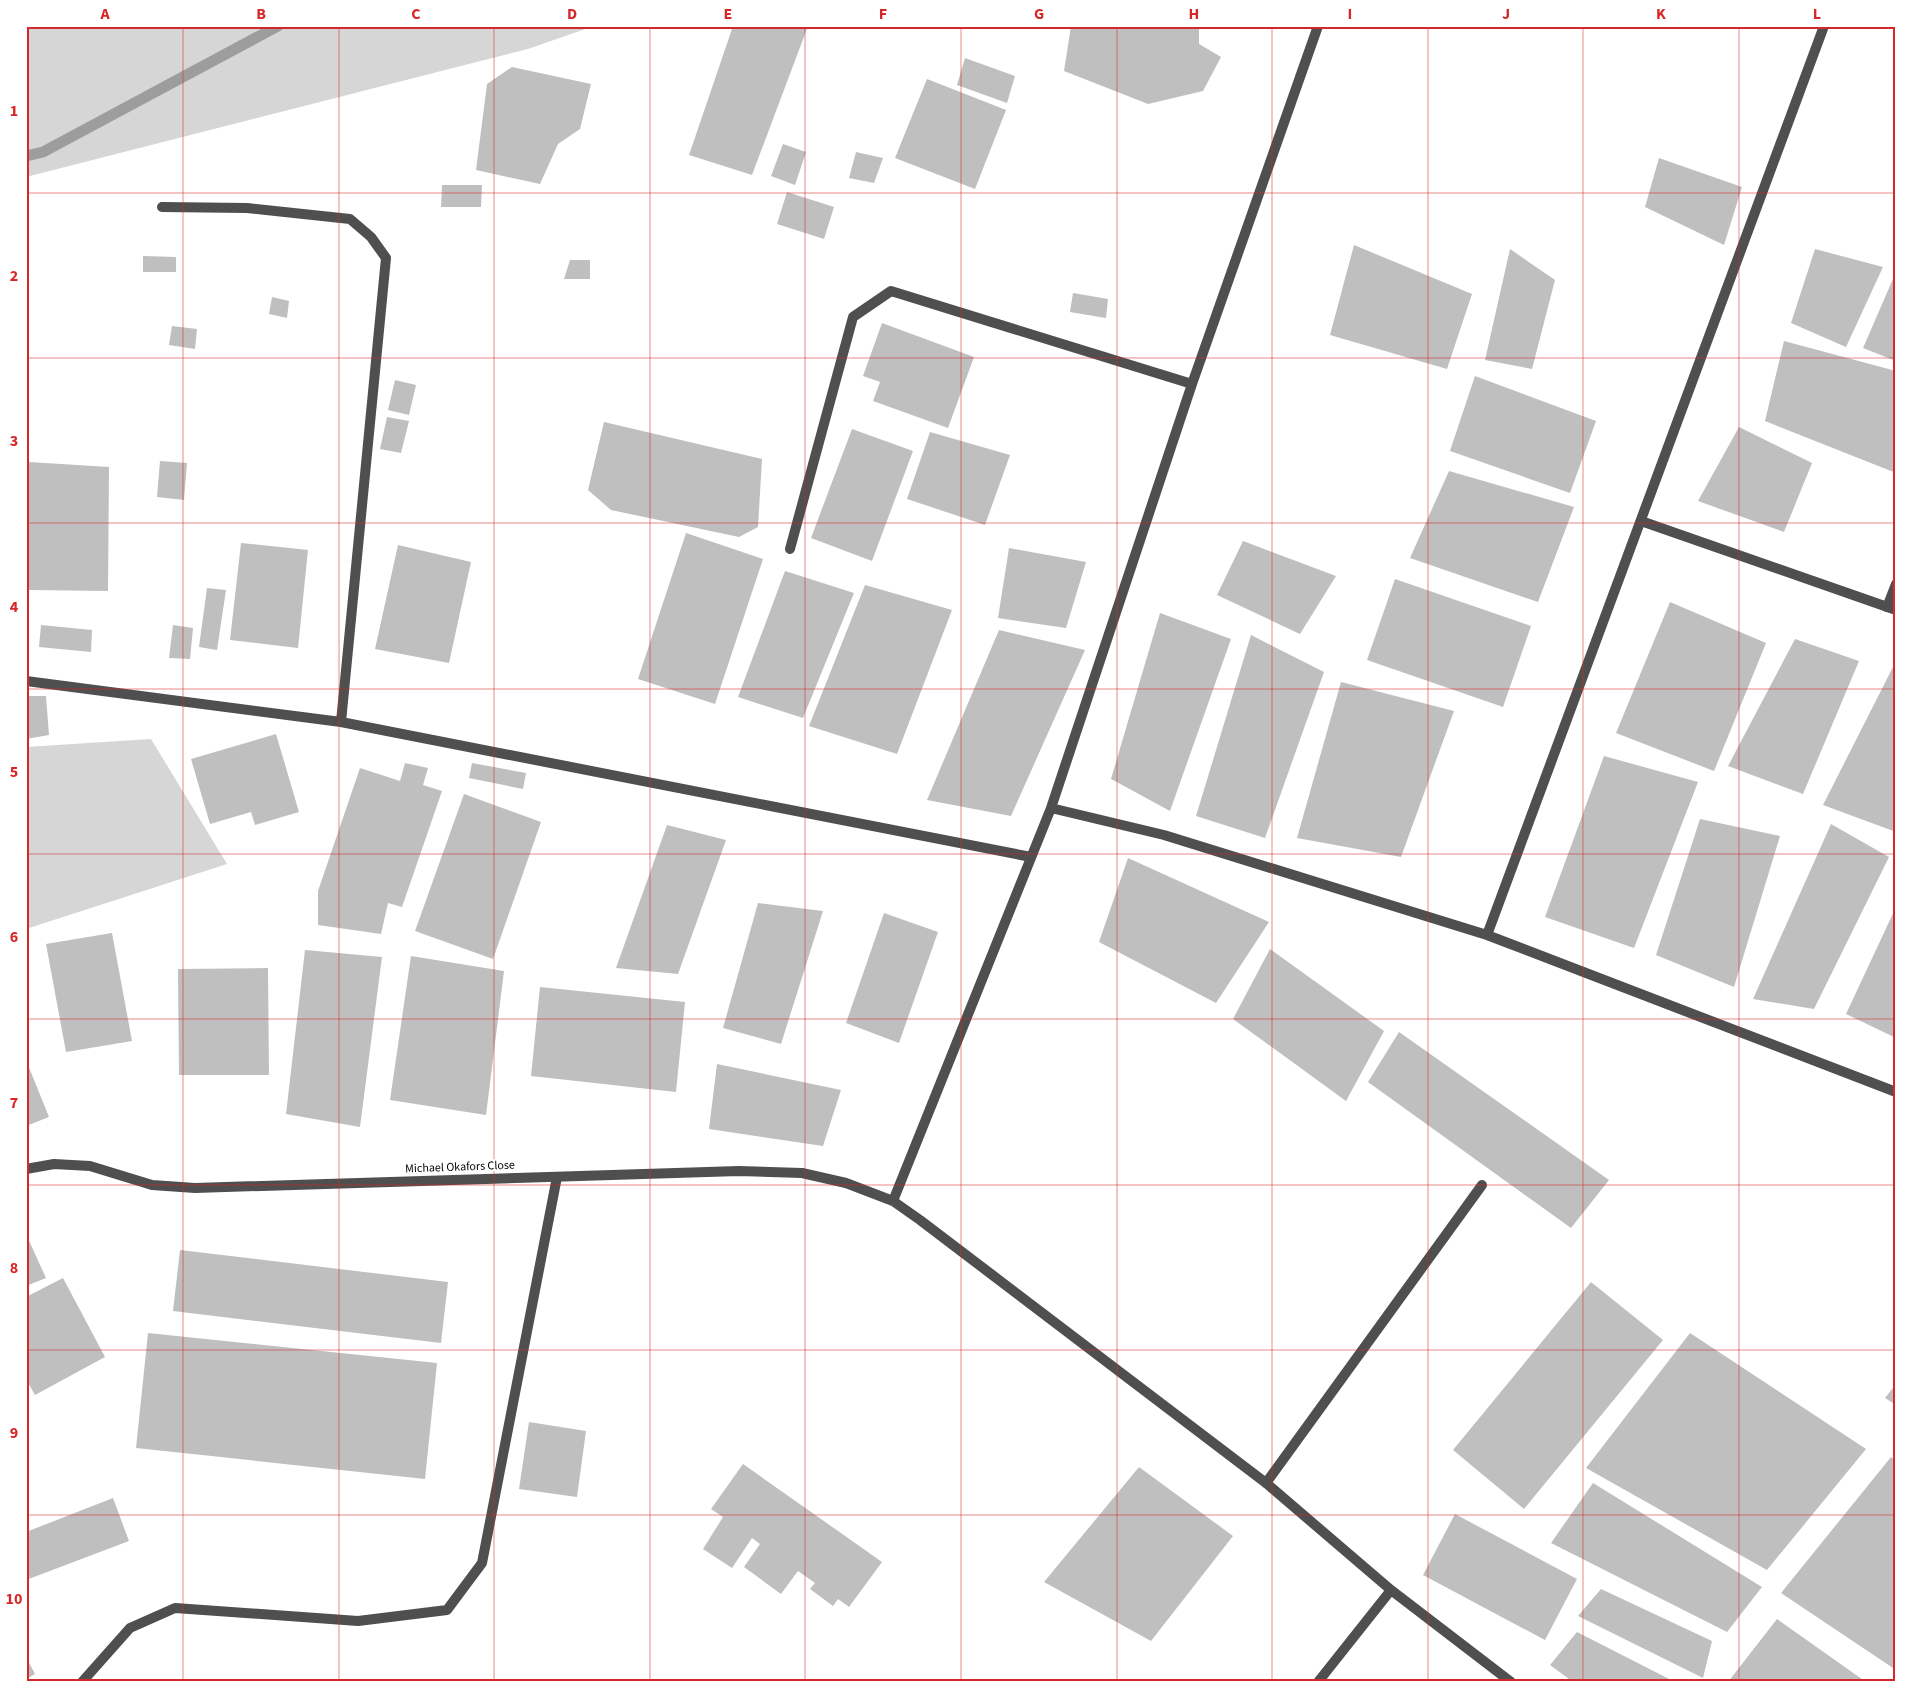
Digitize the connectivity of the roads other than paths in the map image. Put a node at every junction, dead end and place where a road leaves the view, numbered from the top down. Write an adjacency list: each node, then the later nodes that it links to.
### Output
1 (1318, 26): 4 (street)
2 (1824, 26): 5 (street)
3 (162, 206): 10 (street)
4 (1192, 384): 6 (street); 11 (street)
5 (1641, 521): 8 (street); 13 (street)
6 (790, 549)
7 (1896, 584): 8 (street)
8 (1892, 608)
9 (26, 681): 10 (street)
10 (341, 722): 12 (street)
11 (1051, 808): 12 (street); 13 (street)
12 (1031, 857): 18 (street)
13 (1487, 935): 14 (street)
14 (1896, 1092)
15 (26, 1169): 16 (street, Michael Okafors Close)
16 (557, 1177): 18 (street, Michael Okafors Close); 21 (street)
17 (1482, 1185): 19 (street)
18 (893, 1201): 19 (street, Michael Okafors Close)
19 (1266, 1483): 20 (street, Michael Okafors Close)
20 (1391, 1590): 22 (street); 23 (street, Michael Okafors Close)
21 (82, 1682)
22 (1318, 1682)
23 (1511, 1682)

